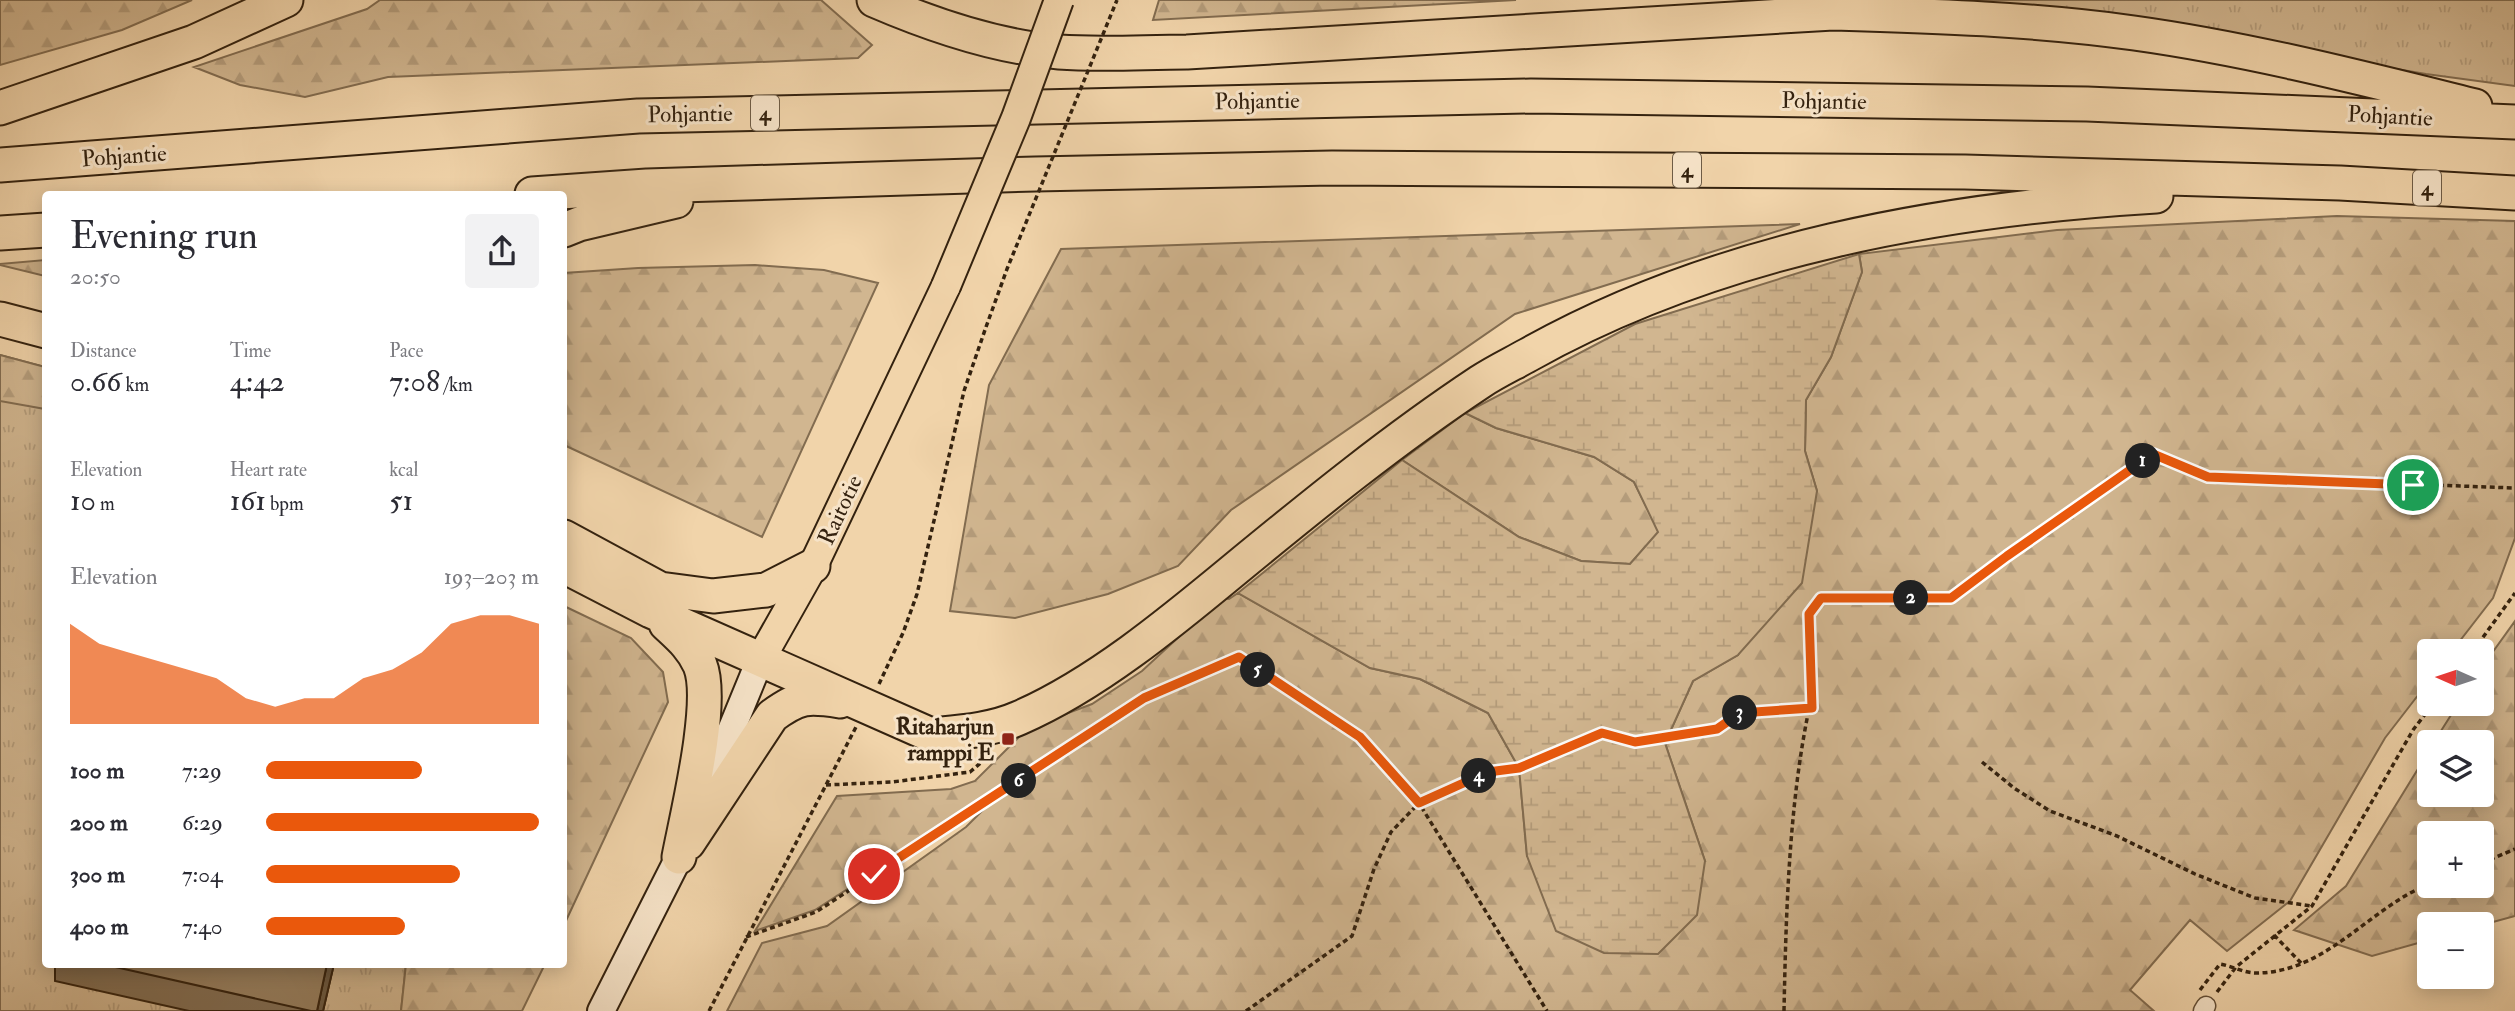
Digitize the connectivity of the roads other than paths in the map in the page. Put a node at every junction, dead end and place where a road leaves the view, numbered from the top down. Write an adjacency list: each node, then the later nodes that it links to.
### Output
1 (286, 0): 6 (highway)
2 (874, 0): 5 (highway)
3 (1059, 0): 20 (main road, Raitotie, bridge)
4 (1784, 0): 5 (highway)
5 (1833, 13): 7 (highway)
6 (0, 108)
7 (2515, 115)
8 (2515, 122): 9 (highway, Pohjantie / 4)
9 (0, 165)
10 (773, 182): 11 (highway, 4); 12 (highway, 4); 14 (highway)
11 (2340, 183): 13 (highway, 4); 24 (highway)
12 (567, 192)
13 (2515, 193)
14 (567, 229)
15 (42, 230): 16 (highway)
16 (0, 233)
17 (0, 319): 18 (highway)
18 (42, 330)
19 (567, 539): 20 (highway)
20 (813, 566): 23 (main road, Raitotie)
21 (567, 568): 22 (highway)
22 (651, 611): 23 (highway); 25 (highway)
23 (760, 660): 24 (highway); 25 (main road, Raitotie)
24 (865, 704): 25 (highway)
25 (679, 857): 26 (main road, Raitotie)
26 (601, 1011)

